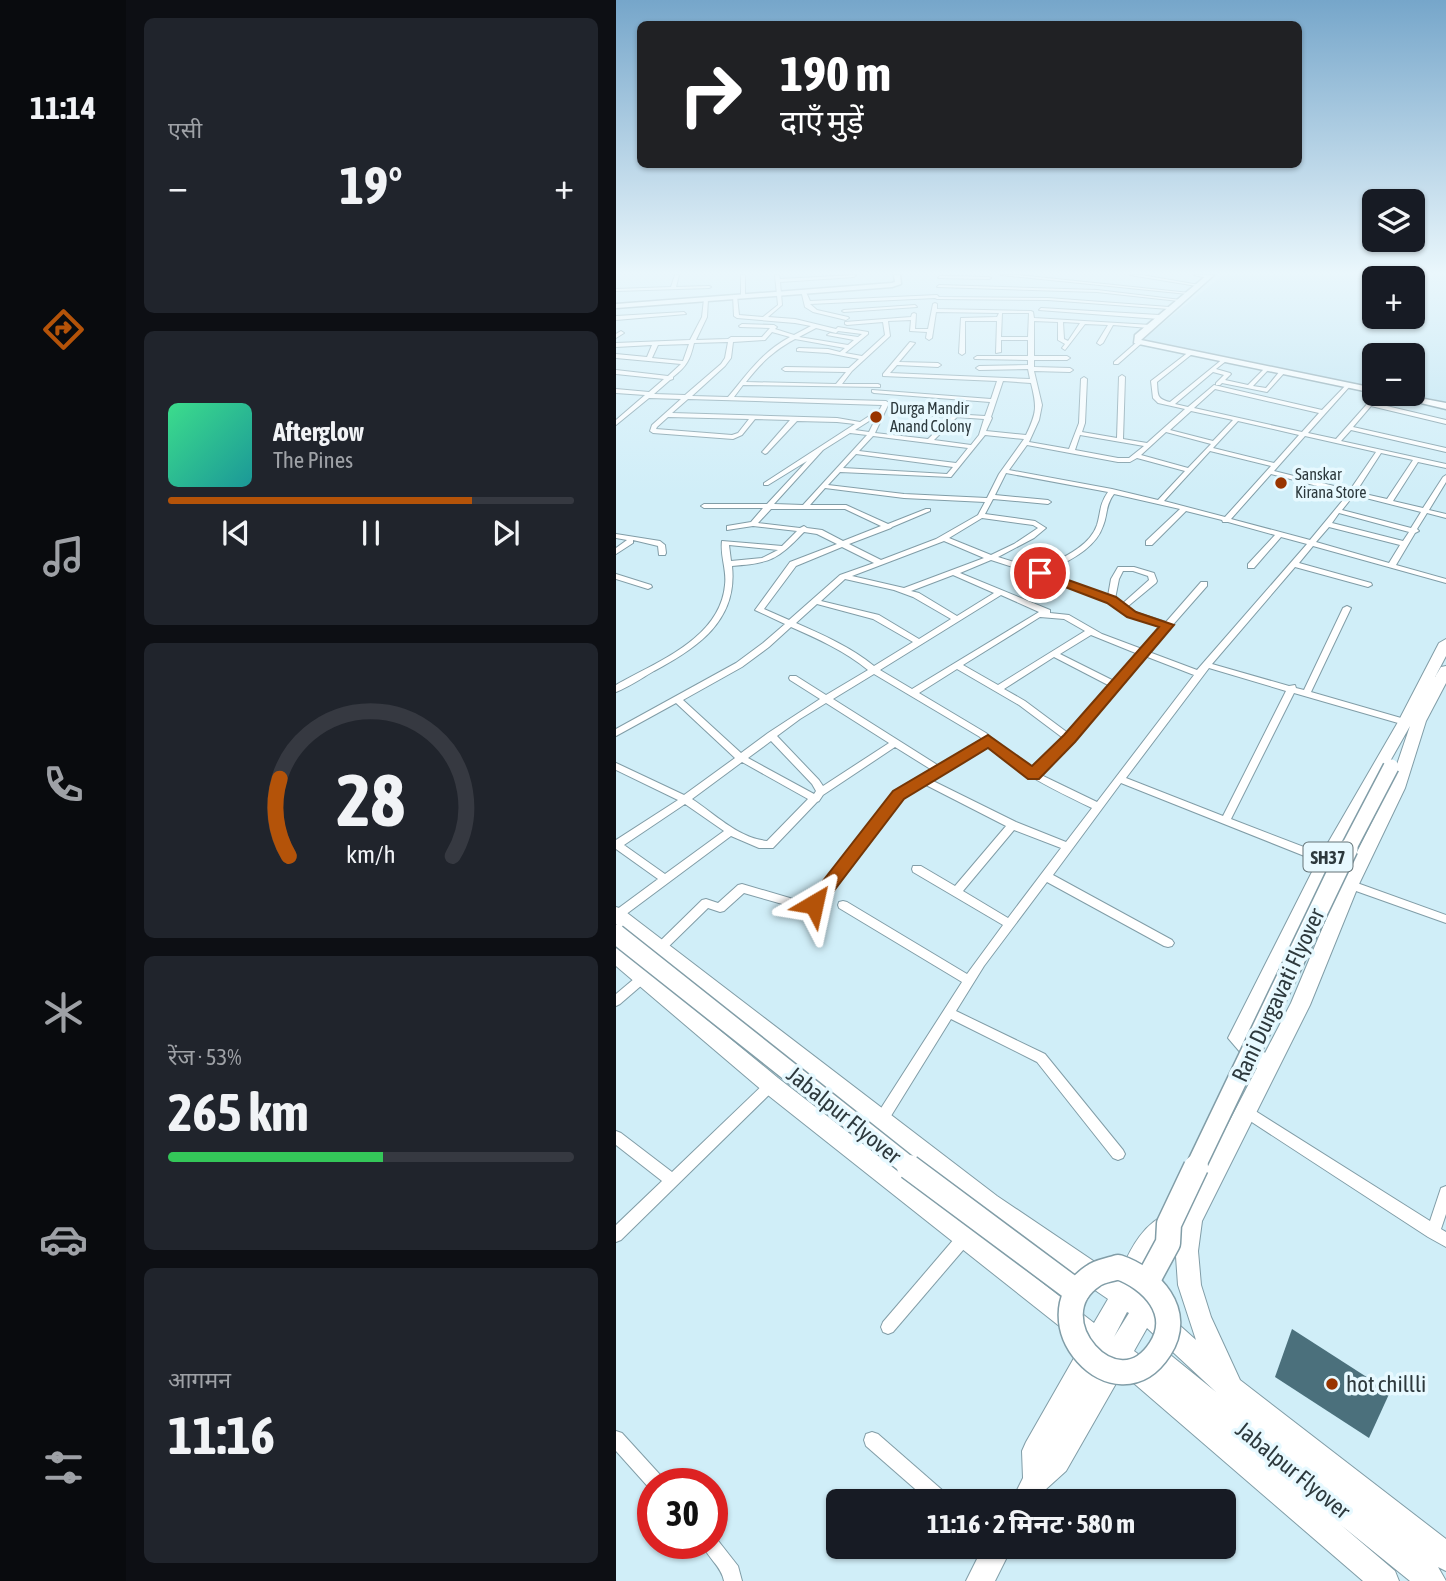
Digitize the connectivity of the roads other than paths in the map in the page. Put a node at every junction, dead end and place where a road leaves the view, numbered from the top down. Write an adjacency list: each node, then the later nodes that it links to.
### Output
1 (653, 349): 23 (street)
2 (691, 349): 25 (street)
3 (730, 349): 55 (street)
4 (776, 349): 46 (street)
5 (847, 349): 17 (street)
6 (872, 349): 19 (street)
7 (908, 349): 26 (street)
8 (962, 349): 15 (street)
9 (998, 349): 14 (street)
10 (1031, 349): 21 (street)
11 (1132, 349): 27 (street)
12 (1171, 349): 16 (street)
13 (799, 350): 17 (street)
14 (998, 352)
15 (962, 353)
16 (1190, 353): 24 (street); 61 (street)
17 (840, 354): 19 (street)
18 (616, 356): 23 (street)
19 (862, 358): 33 (street)
20 (977, 358): 21 (street)
21 (1031, 358): 22 (street); 30 (street)
22 (1067, 358)
23 (649, 359): 25 (street)
24 (1224, 360): 32 (street); 35 (street)
25 (685, 363): 40 (street)
26 (895, 363): 28 (street); 38 (street)
27 (1116, 363)
28 (938, 365)
29 (979, 368): 30 (street)
30 (1031, 368): 34 (street); 44 (street)
31 (785, 369): 33 (street)
32 (1266, 369): 37 (street); 50 (street)
33 (850, 370): 47 (street)
34 (1070, 370)
35 (1212, 370): 45 (street); 61 (street)
36 (616, 372): 40 (street)
37 (1282, 372): 48 (street); 50 (street)
38 (886, 374): 41 (street); 51 (street)
39 (1122, 377): 85 (street)
40 (671, 378): 54 (street)
41 (973, 379): 43 (street); 57 (street)
42 (1084, 379): 83 (street)
43 (1000, 381): 44 (street); 58 (street)
44 (1033, 381): 86 (street)
45 (1222, 381): 49 (street); 50 (street)
46 (744, 384): 47 (street); 56 (street)
47 (838, 385): 51 (street)
48 (1349, 386): 52 (street); 67 (street)
49 (1214, 387): 66 (street); 67 (street)
50 (1249, 387)
51 (876, 389): 57 (street); 59 (street)
52 (1362, 389)
53 (616, 391): 54 (street)
54 (649, 395): 55 (street); 75 (street)
55 (688, 398): 56 (street); 69 (street)
56 (729, 399): 59 (street)
57 (968, 399): 58 (street)
58 (993, 401): 72 (street)
59 (867, 402): 65 (street)
60 (1425, 402): 64 (street)
61 (1170, 405): 66 (street)
62 (1368, 406): 78 (street)
63 (1378, 406): 76 (street)
64 (1446, 407)
65 (884, 408): 77 (street); 81 (street)
66 (1189, 409): 74 (street); 80 (street)
67 (1323, 412): 84 (street)
68 (921, 413): 70 (street)
69 (667, 415): 71 (street); 71 (street)
70 (955, 416): 72 (street); 87 (street)
71 (754, 417): 73 (street)
72 (989, 418): 82 (street)
73 (795, 419): 77 (street); 94 (street)
74 (1236, 420): 84 (street); 90 (street)
75 (616, 422)
76 (1446, 422)
77 (858, 423): 79 (street)
78 (1349, 429): 88 (street); 93 (street)
79 (848, 430): 81 (street); 92 (street)
80 (1164, 430): 89 (street); 90 (street)
81 (872, 433): 87 (street); 95 (street)
82 (984, 433): 86 (street); 91 (street)
83 (1079, 433): 85 (street); 96 (street)
84 (1302, 435): 88 (street); 101 (street)
85 (1121, 439): 89 (street)
86 (1027, 440): 96 (street); 105 (street)
87 (930, 441): 91 (street)
88 (1337, 442): 97 (street)
89 (1149, 444): 98 (street)
90 (1212, 446): 101 (street); 104 (street)
91 (973, 447): 100 (street)
92 (821, 449): 108 (street); 117 (street)
93 (1446, 449)
94 (765, 452)
95 (856, 452): 100 (street); 103 (street)
96 (1071, 452): 98 (street)
97 (1379, 452): 99 (street); 112 (street)
98 (1136, 456): 104 (street)
99 (1416, 460): 102 (street); 115 (street)
100 (956, 465): 103 (street)
101 (1275, 465): 106 (street)
102 (1446, 467)
103 (839, 470): 109 (street)
104 (1190, 470): 116 (street)
105 (1005, 471): 111 (street); 113 (street)
106 (1269, 472): 112 (street); 127 (street)
107 (1446, 477): 124 (street)
108 (766, 484)
109 (824, 486): 110 (street); 119 (street)
110 (860, 491): 113 (street); 120 (street)
111 (1112, 491): 116 (street); 152 (street)
112 (1352, 493): 115 (street); 123 (street)
113 (990, 498): 114 (street); 125 (street)
114 (1048, 502)
115 (1389, 502): 124 (street)
116 (1159, 503): 121 (street)
117 (768, 505): 118 (street); 119 (street); 128 (street)
118 (704, 506)
119 (805, 506): 120 (street)
120 (846, 507): 130 (street)
121 (1184, 509): 127 (street); 139 (street)
122 (928, 510): 130 (street)
123 (1338, 511): 129 (street); 133 (street)
124 (1427, 512): 126 (street); 133 (street)
125 (981, 516): 136 (street); 145 (street)
126 (1446, 516)
127 (1225, 521): 134 (street)
128 (753, 524): 131 (street); 132 (street)
129 (1327, 524): 140 (street); 141 (street)
130 (889, 527): 138 (street)
131 (730, 528)
132 (804, 528): 138 (street); 142 (street)
133 (1415, 531): 141 (street)
134 (1279, 535): 140 (street); 149 (street)
135 (616, 537): 137 (street)
136 (944, 539): 145 (street); 146 (street)
137 (631, 541): 143 (street); 144 (street)
138 (844, 543): 146 (street); 167 (street)
139 (1149, 543)
140 (1311, 544): 148 (street); 150 (street)
141 (1406, 544): 150 (street)
142 (785, 548): 147 (street); 147 (street)
143 (616, 552)
144 (662, 553)
145 (989, 557): 151 (street); 152 (street)
146 (878, 562): 154 (street)
147 (727, 564): 182 (street)
148 (1294, 564): 157 (street); 175 (street)
149 (1251, 566)
150 (1391, 566): 155 (street)
151 (951, 572): 159 (street); 160 (street)
152 (1040, 573): 161 (street)
153 (616, 576): 158 (street)
154 (843, 577): 159 (street); 162 (street)
155 (1446, 581)
156 (1204, 584): 168 (street)
157 (1368, 584)
158 (648, 587)
159 (904, 591): 166 (street)
160 (999, 593): 165 (street); 166 (street)
161 (1111, 600): 163 (street); 163 (street)
162 (816, 602): 167 (street); 170 (street)
163 (1121, 608): 168 (street)
164 (1347, 608): 184 (street)
165 (1047, 612)
166 (957, 620): 170 (street)
167 (791, 624): 176 (street); 187 (street)
168 (1167, 625): 172 (street)
169 (1091, 631): 172 (street); 173 (street); 174 (street)
170 (919, 642): 176 (street)
171 (1446, 643): 188 (main road, SH37)
172 (1143, 653): 178 (street); 180 (street)
173 (1054, 654): 180 (street); 183 (street)
174 (957, 665): 183 (street); 185 (street)
175 (1207, 665): 178 (street); 181 (street)
176 (874, 670): 185 (street); 186 (street)
177 (1446, 670): 195 (main road)
178 (1199, 674): 201 (street)
179 (793, 678): 186 (street)
180 (1115, 685): 191 (street)
181 (1292, 687): 184 (street); 206 (street)
182 (616, 689)
183 (998, 689): 191 (street)
184 (1307, 692): 188 (street)
185 (912, 693): 192 (street)
186 (827, 698): 190 (street); 193 (street)
187 (678, 700): 189 (street); 196 (street)
188 (1405, 722): 194 (main road, SH37)
189 (616, 733)
190 (771, 735): 196 (street); 203 (street)
191 (1069, 738): 200 (street)
192 (988, 740): 199 (street); 200 (street)
193 (896, 742): 199 (street); 203 (street)
194 (1390, 746): 198 (main road); 211 (main road, SH37)
195 (1408, 755): 198 (main road, Rani Durgavati Flyover); 215 (main road)
196 (741, 758): 203 (street); 204 (street)
197 (616, 766): 204 (street)
198 (1391, 767): 236 (main road, Rani Durgavati Flyover, bridge)
199 (939, 770): 202 (street)
200 (1033, 775): 205 (street)
201 (1120, 779): 205 (street); 206 (street)
202 (924, 780): 207 (street); 222 (street)
203 (818, 796): 208 (street)
204 (685, 800): 208 (street); 209 (street)
205 (1099, 807): 210 (street)
206 (1226, 820): 211 (street)
207 (1012, 825): 210 (street); 216 (street)
208 (731, 831): 214 (street)
209 (616, 845): 214 (street)
210 (1068, 847): 213 (street)
211 (1323, 867): 215 (street); 228 (main road, SH37)
212 (917, 869): 216 (street)
213 (1046, 876): 220 (street); 221 (street)
214 (666, 880): 219 (street)
215 (1350, 884): 218 (street); 228 (main road)
216 (957, 891): 220 (street)
217 (844, 905): 225 (street)
218 (1446, 919)
219 (616, 921): 222 (main road); 242 (main road, Jabalpur Flyover, bridge)
220 (1010, 924): 225 (street)
221 (1168, 943)
222 (663, 952): 224 (street); 231 (main road)
223 (616, 955): 224 (main road)
224 (644, 977): 226 (street); 229 (main road)
225 (969, 981): 227 (street)
226 (616, 1001)
227 (949, 1013): 231 (street); 233 (street)
228 (1267, 1069): 230 (main road)
229 (771, 1085): 234 (street); 239 (main road)
230 (1246, 1111): 236 (main road); 237 (street)
231 (881, 1119): 241 (main road)
232 (616, 1137): 234 (street)
233 (1118, 1154)
234 (671, 1180): 238 (street)
235 (1446, 1193): 237 (street)
236 (1180, 1222): 241 (main road); 241 (main road, Rani Durgavati Flyover); 246 (main road)
237 (1433, 1231): 240 (street)
238 (616, 1235)
239 (965, 1237): 243 (street); 244 (main road)
240 (1446, 1240)
241 (1137, 1289): 242 (main road, bridge); 244 (main road); 245 (main road, bridge); 246 (main road)
242 (1077, 1292): 245 (main road, bridge)
243 (888, 1327)
244 (1107, 1347): 251 (main road); 257 (main road)
245 (1154, 1358): 258 (main road, Jabalpur Flyover)
246 (1233, 1390): 252 (main road)
247 (616, 1438): 249 (street)
248 (872, 1440): 250 (street)
249 (643, 1468)
250 (928, 1489)
251 (1032, 1489)
252 (1446, 1557)
253 (722, 1559): 255 (street)
254 (991, 1559): 256 (main road)
255 (733, 1581)
256 (980, 1581)
257 (1385, 1581)
258 (1432, 1581)

